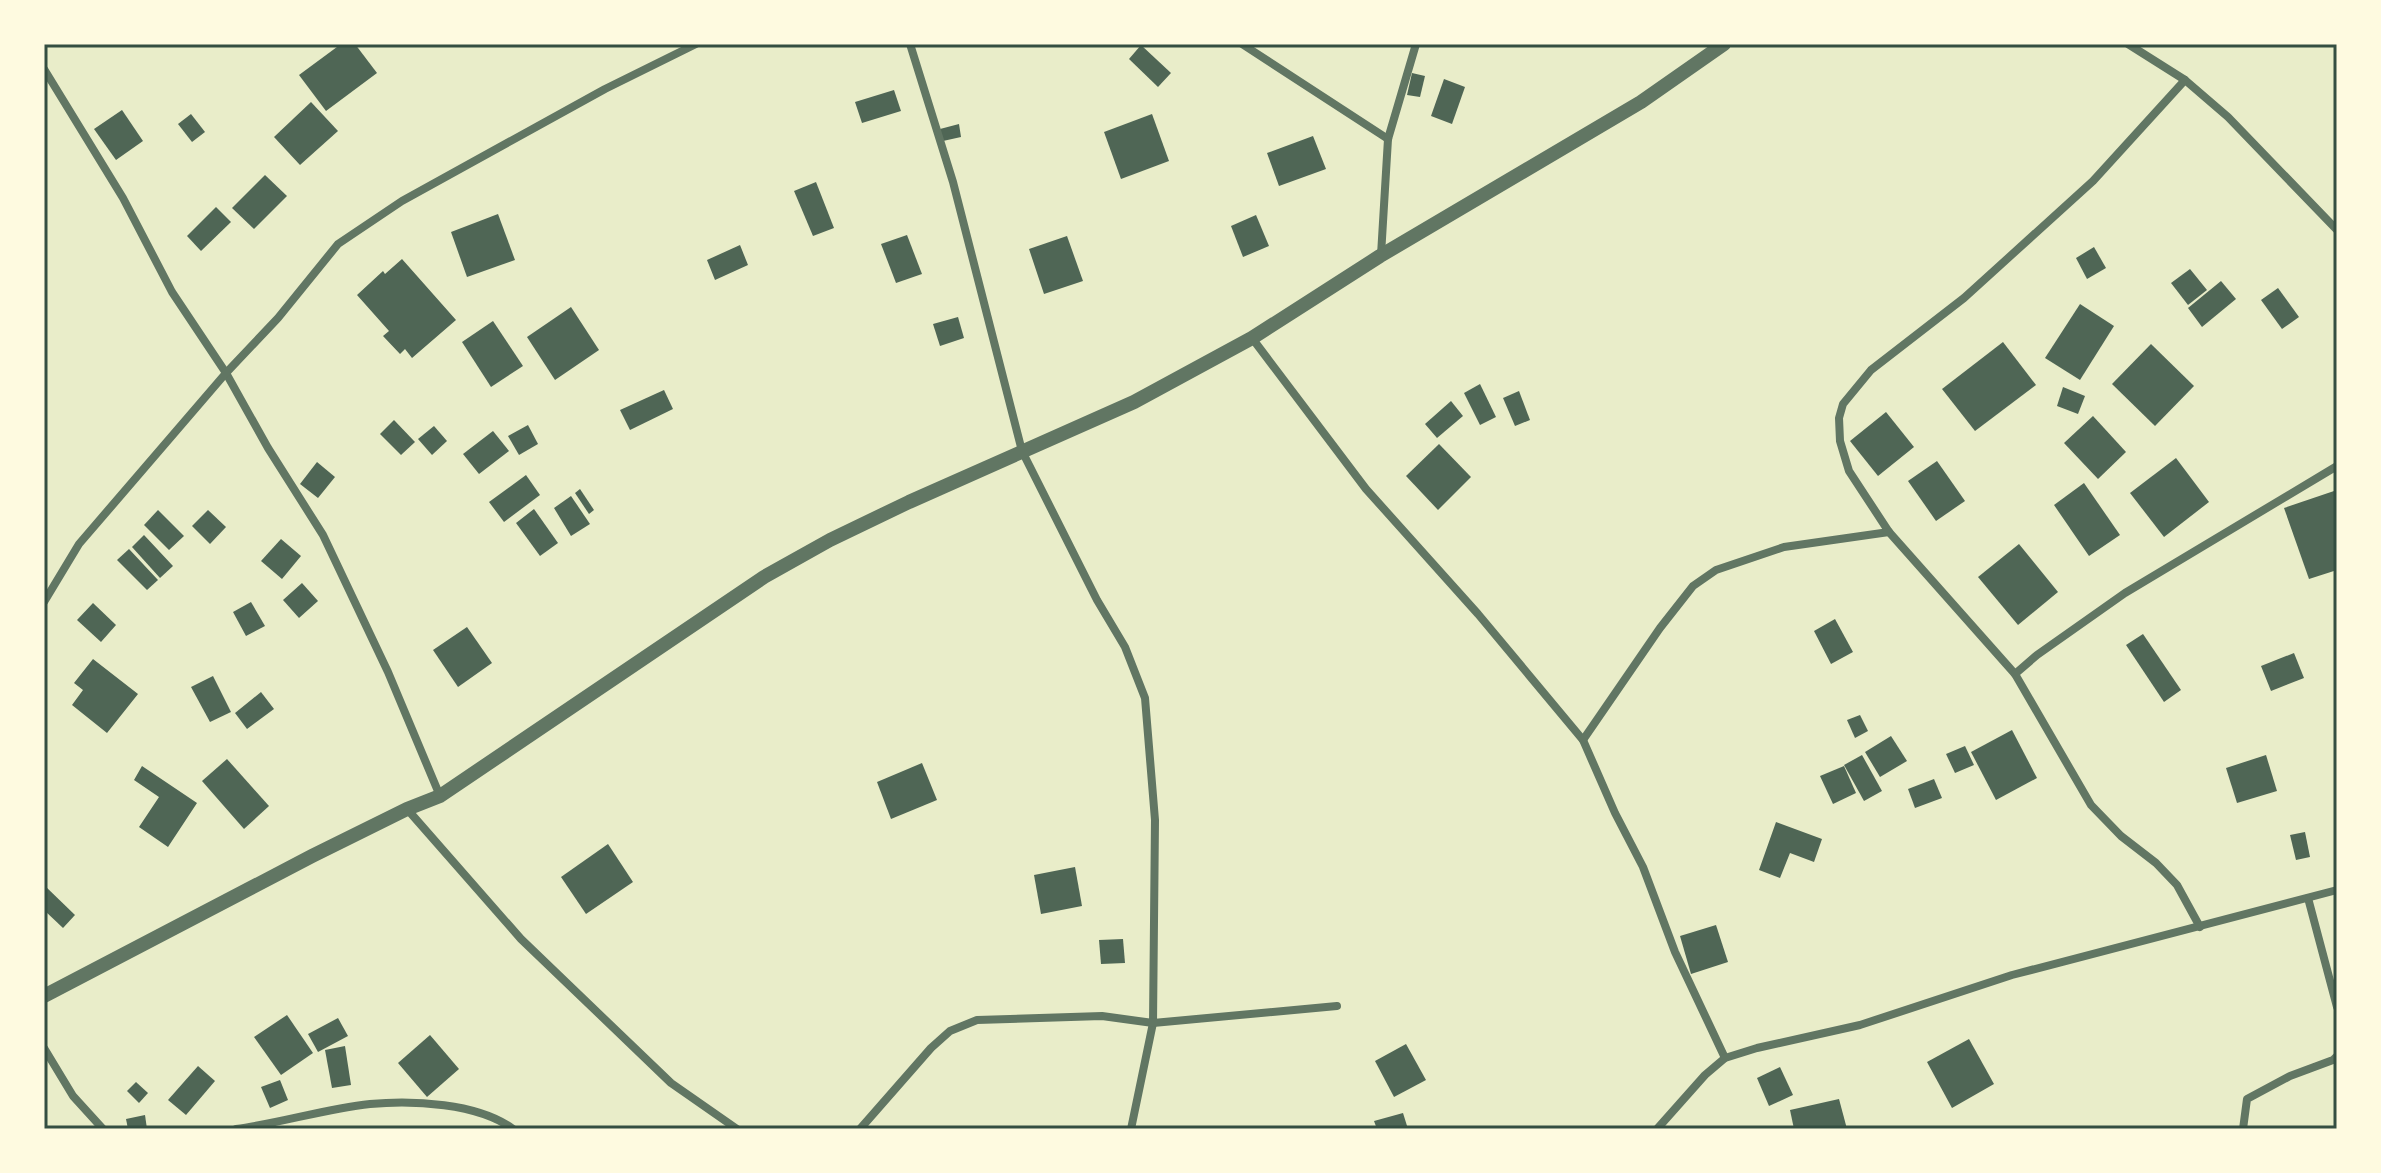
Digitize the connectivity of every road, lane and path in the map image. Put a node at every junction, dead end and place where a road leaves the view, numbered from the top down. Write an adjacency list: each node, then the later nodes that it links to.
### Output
1 (696, 44): 13 (street)
2 (910, 44): 14 (street)
3 (1242, 44): 9 (street)
4 (1416, 44): 9 (street)
5 (1724, 44): 11 (street)
6 (2128, 44): 8 (street)
7 (44, 69): 13 (street)
8 (2185, 80): 10 (street); 16 (street)
9 (1388, 139): 11 (street)
10 (2337, 230)
11 (1380, 256): 12 (street)
12 (1252, 338): 14 (street); 19 (street)
13 (226, 373): 17 (street); 20 (street)
14 (1022, 451): 20 (street); 28 (street)
15 (2337, 466): 18 (street)
16 (1889, 532): 18 (street); 19 (street)
17 (44, 602)
18 (2015, 674): 24 (street)
19 (1583, 740): 31 (street)
20 (440, 796): 21 (street)
21 (407, 809): 25 (street); 35 (street)
22 (2337, 890): 23 (street)
23 (2308, 898): 24 (street); 27 (street)
24 (2200, 927): 31 (street)
25 (44, 996)
26 (1337, 1006): 28 (street)
27 (2337, 1007)
28 (1153, 1023): 36 (street); 37 (street)
29 (44, 1048): 32 (street)
30 (2337, 1056): 39 (street)
31 (1725, 1058): 38 (street)
32 (103, 1129)
33 (236, 1129): 34 (street)
34 (513, 1129)
35 (737, 1129)
36 (860, 1129)
37 (1131, 1129)
38 (1657, 1129)
39 (2243, 1129)

